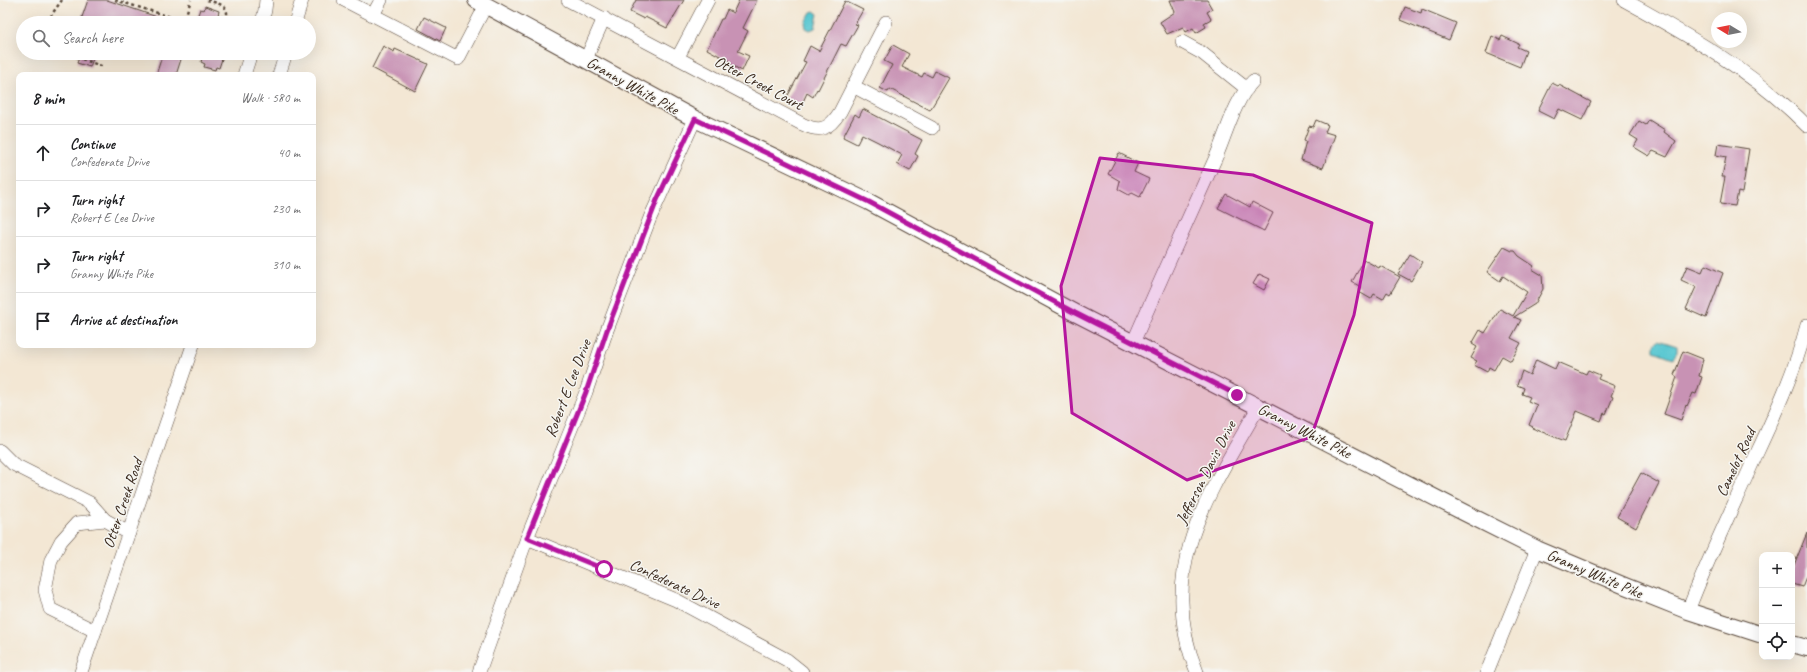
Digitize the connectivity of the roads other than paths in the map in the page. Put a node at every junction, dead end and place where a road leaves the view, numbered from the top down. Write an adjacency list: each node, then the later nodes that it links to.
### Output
1 (266, 0): 9 (street)
2 (302, 0): 10 (street)
3 (344, 0): 11 (street)
4 (381, 0): 11 (street)
5 (568, 0): 12 (street, Otter Creek Court)
6 (708, 0): 15 (street)
7 (1624, 0): 23 (street)
8 (481, 3): 11 (street); 16 (main road, Granny White Pike)
9 (264, 16)
10 (297, 16)
11 (373, 16)
12 (604, 18): 15 (street, Otter Creek Court); 16 (street)
13 (886, 22): 21 (street, Otter Creek Court)
14 (1182, 42): 26 (street)
15 (678, 57): 21 (street, Otter Creek Court)
16 (586, 58): 22 (main road, Granny White Pike)
17 (249, 60): 19 (street)
18 (284, 60): 20 (street)
19 (245, 72)
20 (280, 72)
21 (853, 86): 24 (street)
22 (695, 119): 26 (main road, Granny White Pike); 32 (street, Robert E Lee Drive)
23 (1807, 126)
24 (932, 128)
25 (1807, 325): 34 (street, Camelot Road)
26 (1133, 343): 28 (main road, Granny White Pike)
27 (192, 348): 31 (street, Otter Creek Road)
28 (1259, 406): 33 (main road, Granny White Pike); 42 (street, Jefferson Davis Drive)
29 (0, 451): 30 (street)
30 (105, 520): 31 (street); 35 (street)
31 (129, 533): 35 (street, Otter Creek Road)
32 (527, 538): 40 (street, Robert E Lee Drive); 41 (street, Confederate Drive)
33 (1537, 549): 34 (main road, Granny White Pike); 43 (street)
34 (1688, 611): 36 (main road, Granny White Pike)
35 (95, 631): 39 (street, Otter Creek Road)
36 (1759, 633)
37 (1795, 645): 38 (main road)
38 (1807, 648)
39 (81, 672)
40 (479, 672)
41 (802, 672)
42 (1197, 672)
43 (1487, 672)

